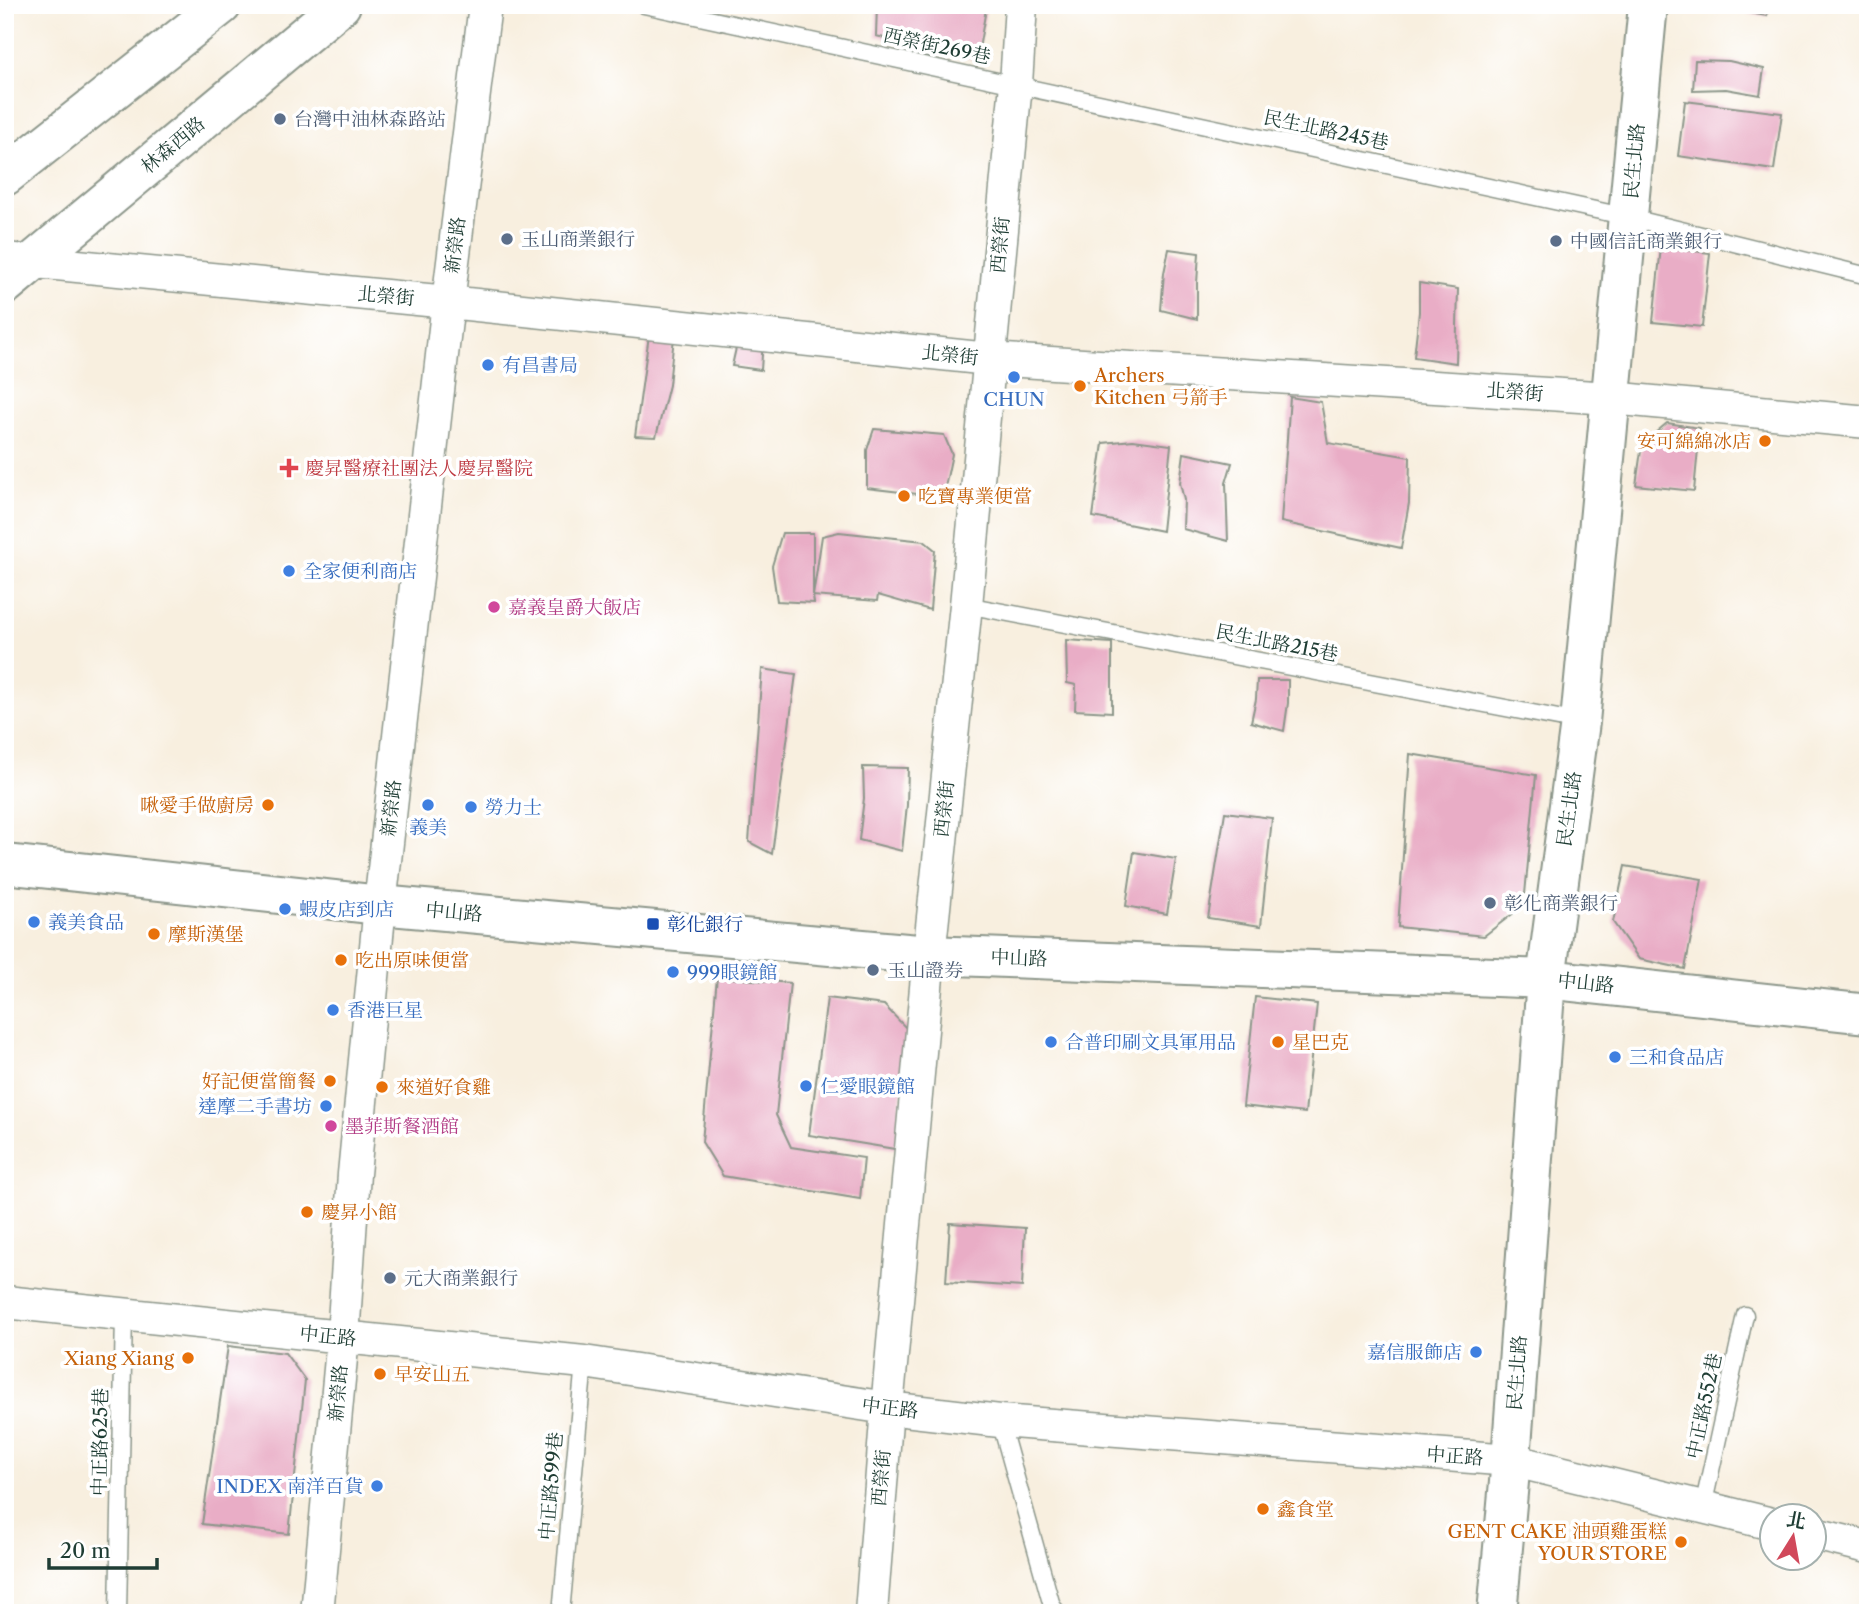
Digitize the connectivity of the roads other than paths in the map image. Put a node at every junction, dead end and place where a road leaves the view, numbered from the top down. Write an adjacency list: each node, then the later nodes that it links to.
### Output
1 (222, 5): 8 (main road)
2 (341, 5): 10 (main road, 林森西路)
3 (485, 5): 12 (street, 新榮路)
4 (644, 5): 7 (lane, 西榮街269巷)
5 (1021, 5): 7 (street, 西榮街)
6 (1648, 5): 9 (main road, 民生北路)
7 (1016, 84): 9 (lane, 民生北路245巷); 13 (street, 西榮街)
8 (5, 176)
9 (1628, 217): 11 (lane, 民生北路245巷); 14 (main road, 民生北路)
10 (15, 269): 12 (street, 北榮街)
11 (1868, 276)
12 (448, 302): 13 (street, 北榮街); 19 (street, 新榮路)
13 (989, 359): 14 (street, 北榮街); 16 (street, 西榮街)
14 (1611, 398): 15 (street, 北榮街); 17 (main road, 民生北路)
15 (1868, 422)
16 (966, 605): 17 (lane, 民生北路215巷); 20 (street, 西榮街)
17 (1580, 722): 21 (main road, 民生北路)
18 (5, 864): 19 (main road, 中山路)
19 (380, 905): 20 (main road, 中山路); 26 (street, 新榮路)
20 (929, 955): 21 (main road, 中山路); 28 (street, 西榮街)
21 (1546, 979): 22 (main road, 中山路); 30 (main road, 民生北路)
22 (1868, 1014)
23 (5, 1302): 24 (street, 中正路)
24 (124, 1314): 26 (street, 中正路); 36 (lane, 中正路625巷)
25 (1745, 1315): 31 (lane, 中正路552巷)
26 (343, 1337): 27 (street, 中正路); 37 (street, 新榮路)
27 (584, 1363): 28 (street, 中正路); 38 (lane, 中正路599巷)
28 (887, 1408): 29 (street, 中正路); 39 (street, 西榮街)
29 (1000, 1421): 30 (street, 中正路); 35 (lane)
30 (1511, 1460): 31 (street, 中正路); 40 (main road, 民生北路)
31 (1703, 1507): 32 (street, 中正路)
32 (1758, 1521)
33 (1828, 1537): 34 (street)
34 (1868, 1547)
35 (1055, 1609)
36 (118, 1613)
37 (317, 1613)
38 (561, 1613)
39 (871, 1613)
40 (1497, 1613)

